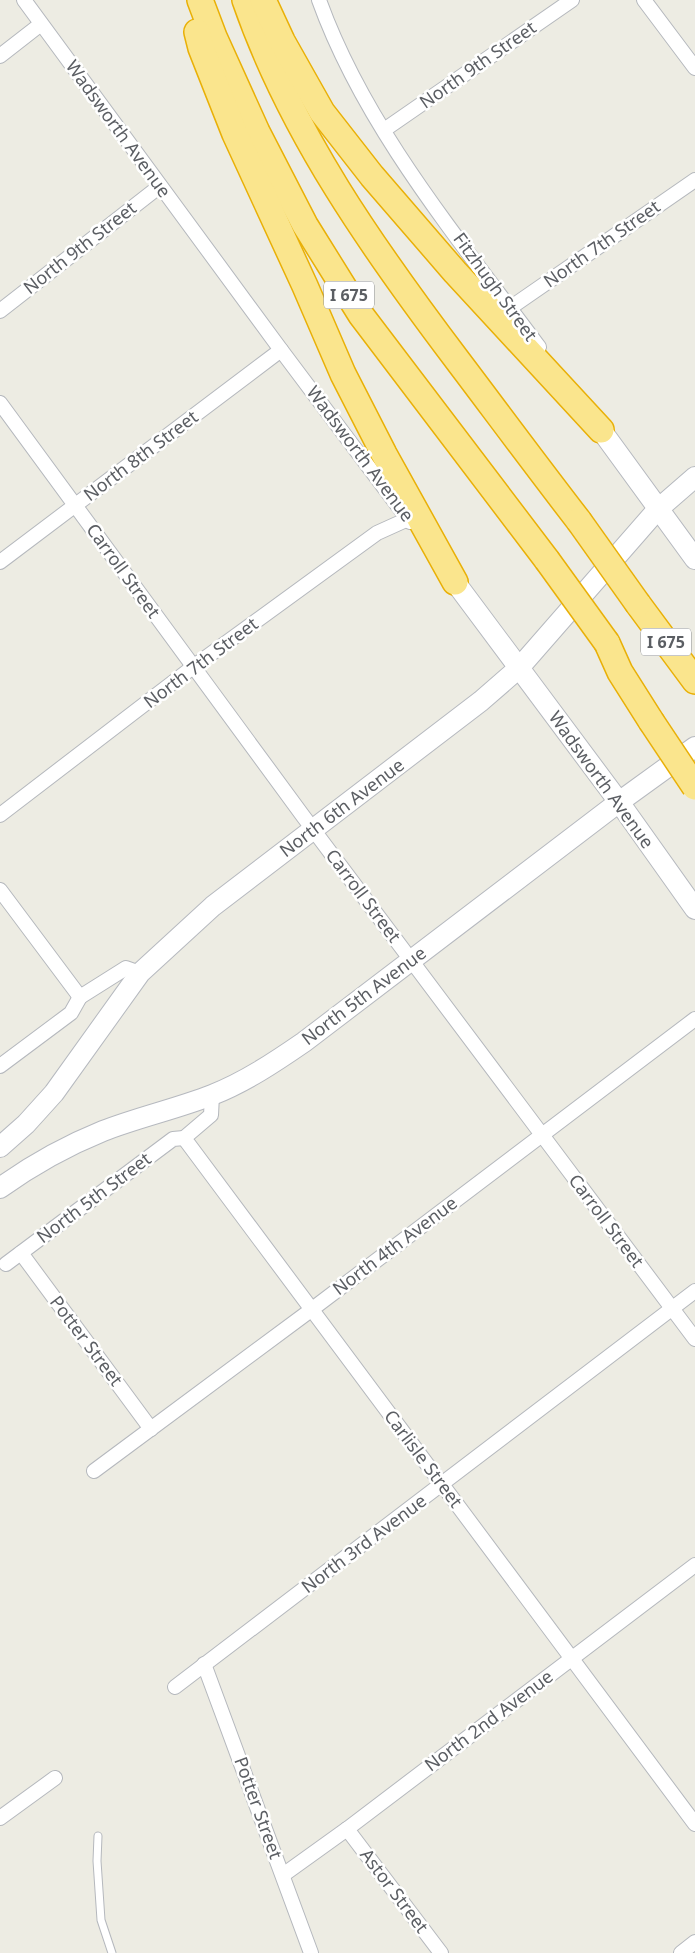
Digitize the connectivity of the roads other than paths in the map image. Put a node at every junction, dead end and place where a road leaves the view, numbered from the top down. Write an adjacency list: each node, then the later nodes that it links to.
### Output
1 (24, 0): 9 (street, Wadsworth Avenue)
2 (190, 0): 26 (highway)
3 (200, 0): 32 (highway, I 675, bridge)
4 (245, 0): 27 (highway, I 675, bridge)
5 (263, 0): 19 (highway)
6 (319, 0): 12 (street, Fitzhugh Street)
7 (572, 0): 12 (street, North 9th Street)
8 (644, 0): 11 (street)
9 (41, 24): 10 (street); 14 (street, Wadsworth Avenue)
10 (0, 56)
11 (695, 68)
12 (384, 130): 15 (street, Fitzhugh Street)
13 (695, 180): 15 (street, North 7th Street)
14 (160, 186): 16 (street, North 9th Street); 17 (street, Wadsworth Avenue)
15 (510, 308): 19 (street, Fitzhugh Street)
16 (0, 311)
17 (281, 350): 21 (street, North 8th Street); 23 (street, Wadsworth Avenue)
18 (0, 403): 21 (street, Carroll Street)
19 (601, 430): 22 (street, Fitzhugh Street)
20 (695, 477): 22 (street, North 6th Avenue)
21 (76, 506): 25 (street, North 8th Street); 29 (street, Carroll Street)
22 (657, 510): 24 (street, Fitzhugh Street); 30 (street, North 6th Avenue)
23 (408, 519): 26 (street, Wadsworth Avenue); 29 (street, North 7th Street)
24 (695, 559)
25 (0, 562)
26 (454, 582): 30 (street, Wadsworth Avenue)
27 (641, 608): 28 (highway); 31 (highway, I 675)
28 (695, 662)
29 (193, 667): 37 (street, North 7th Street); 38 (street, Carroll Street)
30 (519, 668): 36 (street, Wadsworth Avenue); 38 (street, North 6th Avenue)
31 (695, 681)
32 (657, 718): 34 (highway); 35 (highway, bridge)
33 (695, 747): 36 (street, North 5th Avenue)
34 (695, 758)
35 (695, 787)
36 (618, 802): 40 (street, Wadsworth Avenue); 41 (street, North 5th Avenue)
37 (0, 816)
38 (314, 830): 41 (street, Carroll Street); 42 (street, North 6th Avenue)
39 (0, 890): 43 (street)
40 (695, 909)
41 (411, 960): 46 (street, North 5th Avenue); 47 (street, Carroll Street)
42 (140, 973): 43 (street); 49 (street, North 6th Avenue)
43 (80, 997): 45 (street)
44 (695, 1019): 47 (street, North 4th Avenue)
45 (0, 1066)
46 (212, 1095): 48 (street); 50 (street, North 5th Avenue)
47 (542, 1135): 54 (street, Carroll Street); 55 (street, North 4th Avenue)
48 (184, 1138): 51 (street, North 5th Street); 55 (street, Carlisle Street)
49 (0, 1147)
50 (0, 1188)
51 (21, 1253): 52 (street, North 5th Street); 57 (street, Potter Street)
52 (6, 1264)
53 (695, 1291): 54 (street, North 3rd Avenue)
54 (672, 1308): 56 (street, Carroll Street); 59 (street, North 3rd Avenue)
55 (311, 1310): 57 (street, North 4th Avenue); 59 (street, Carlisle Street)
56 (695, 1339)
57 (151, 1429): 58 (street, North 4th Avenue)
58 (94, 1471)
59 (442, 1485): 61 (street, Carlisle Street); 62 (street, North 3rd Avenue)
60 (695, 1565): 61 (street, North 2nd Avenue)
61 (572, 1658): 66 (street, Carlisle Street); 67 (street, North 2nd Avenue)
62 (204, 1664): 63 (street, North 3rd Avenue); 69 (street, Potter Street)
63 (175, 1686)
64 (55, 1778): 65 (street)
65 (0, 1818)
66 (695, 1824)
67 (347, 1829): 69 (street, North 2nd Avenue); 73 (street, Astor Street)
68 (98, 1836): 71 (lane)
69 (283, 1875): 72 (street, Potter Street)
70 (695, 1942): 74 (street)
71 (112, 1953)
72 (311, 1953)
73 (441, 1953)
74 (680, 1953)

